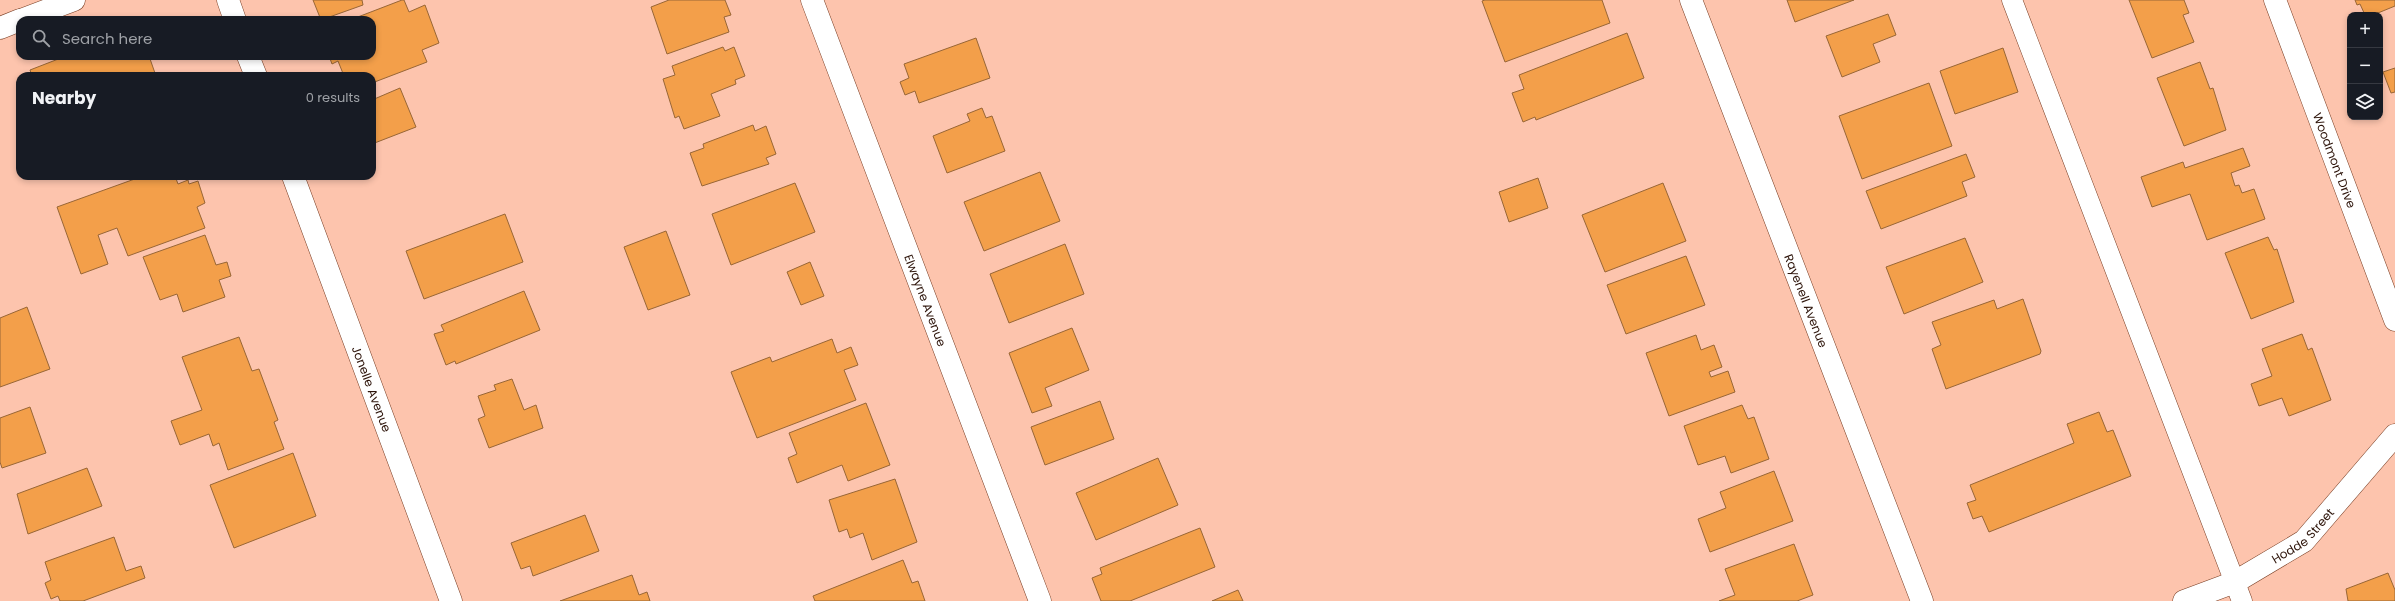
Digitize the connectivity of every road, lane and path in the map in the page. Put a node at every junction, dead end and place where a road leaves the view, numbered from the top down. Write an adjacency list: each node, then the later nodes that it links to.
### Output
1 (74, 0): 7 (street)
2 (228, 0): 8 (street)
3 (812, 0): 18 (street, Elwayne Avenue)
4 (1691, 0): 19 (street, Rayenell Avenue)
5 (2012, 0): 16 (lane)
6 (2275, 0): 14 (street, Woodmont Drive)
7 (31, 16)
8 (234, 16)
9 (16, 22): 10 (street)
10 (0, 28)
11 (250, 60): 12 (street)
12 (254, 72)
13 (294, 180): 17 (street, Jonelle Avenue)
14 (2395, 320)
15 (2395, 435): 16 (street, Hodde Street)
16 (2238, 591): 20 (street, Hodde Street)
17 (451, 601)
18 (1040, 601)
19 (1922, 601)
20 (2184, 601)

